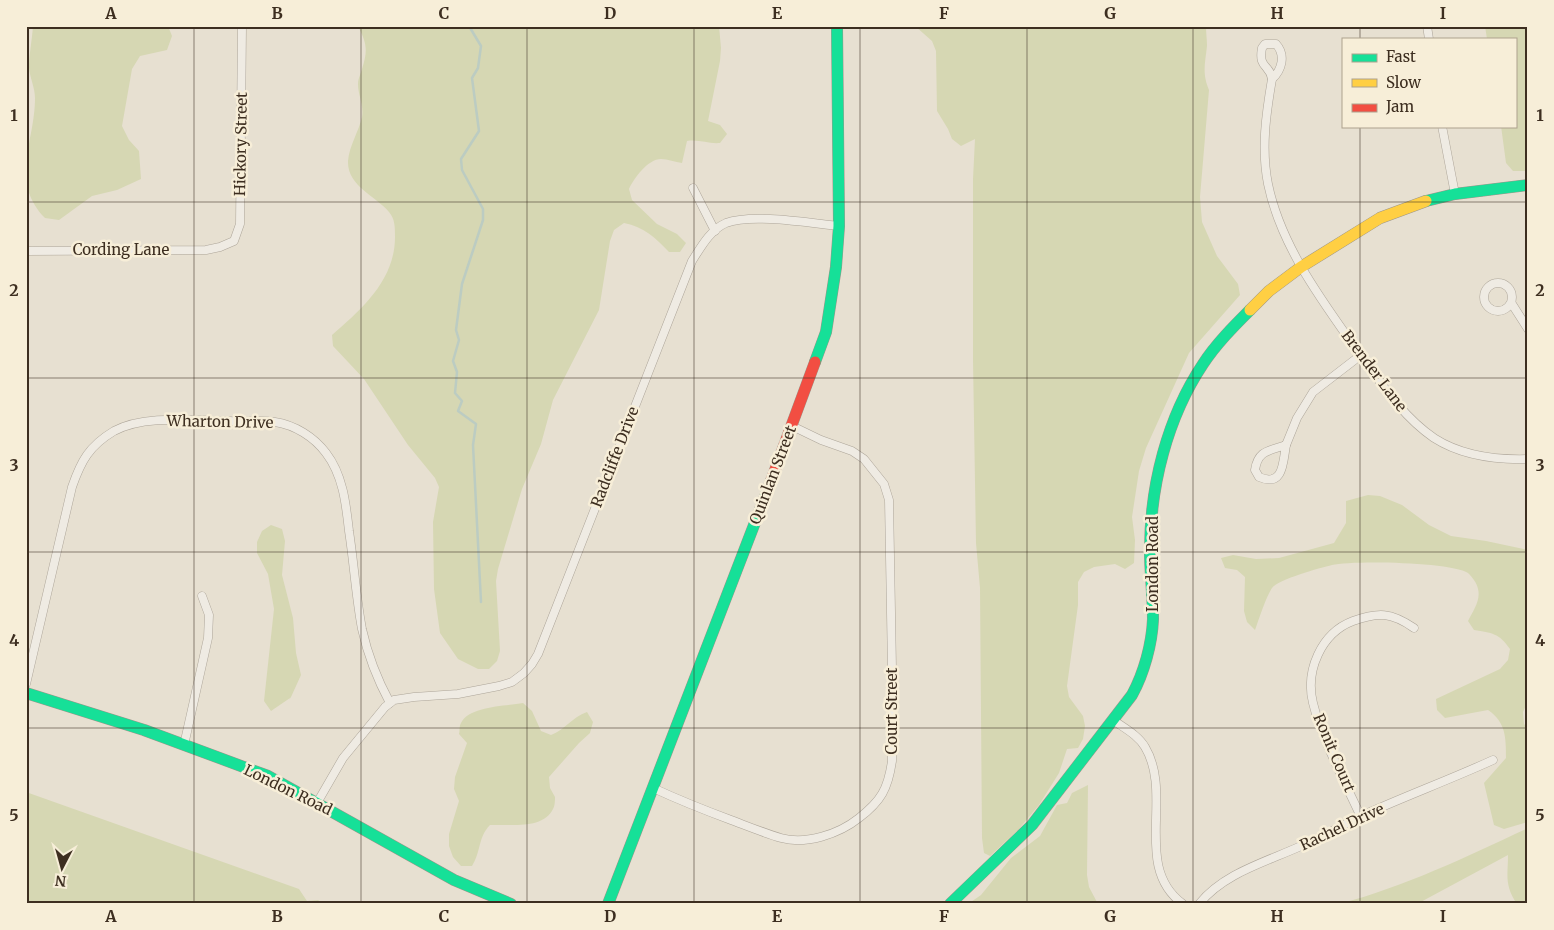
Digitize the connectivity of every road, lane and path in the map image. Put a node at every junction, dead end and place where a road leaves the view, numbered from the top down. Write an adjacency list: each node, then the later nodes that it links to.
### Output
1 (242, 26): 10 (street, Hickory Street)
2 (837, 26): 8 (street, Quinlan Street)
3 (1272, 79): 12 (street, Brender Lane)
4 (1442, 128): 7 (street)
5 (1528, 185): 7 (street, London Road)
6 (693, 188): 9 (street)
7 (1455, 194): 12 (street, London Road)
8 (839, 226): 9 (street, Radcliffe Drive); 16 (street, Quinlan Street)
9 (715, 231): 23 (street, Radcliffe Drive)
10 (216, 248): 11 (street, Cording Lane)
11 (26, 251)
12 (1301, 267): 15 (street, Brender Lane); 24 (street, London Road)
13 (1512, 304): 14 (street)
14 (1528, 329)
15 (1361, 355): 17 (street); 18 (street, Brender Lane)
16 (792, 426): 27 (street, Quinlan Street); 27 (street, Court Street)
17 (1286, 445): 17 (street)
18 (1528, 459)
19 (202, 596): 25 (street)
20 (1414, 628): 29 (street, Ronit Court)
21 (26, 684): 23 (street, Wharton Drive)
22 (26, 693): 25 (street, London Road)
23 (390, 703): 28 (street)
24 (1113, 720): 32 (street, London Road); 33 (street)
25 (184, 745): 28 (street, London Road)
26 (1493, 760): 29 (street, Rachel Drive)
27 (653, 788): 31 (street, Quinlan Street)
28 (317, 803): 30 (street, London Road)
29 (1360, 817): 34 (street, Rachel Drive)
30 (511, 904)
31 (608, 904)
32 (950, 904)
33 (1183, 904)
34 (1199, 904)

